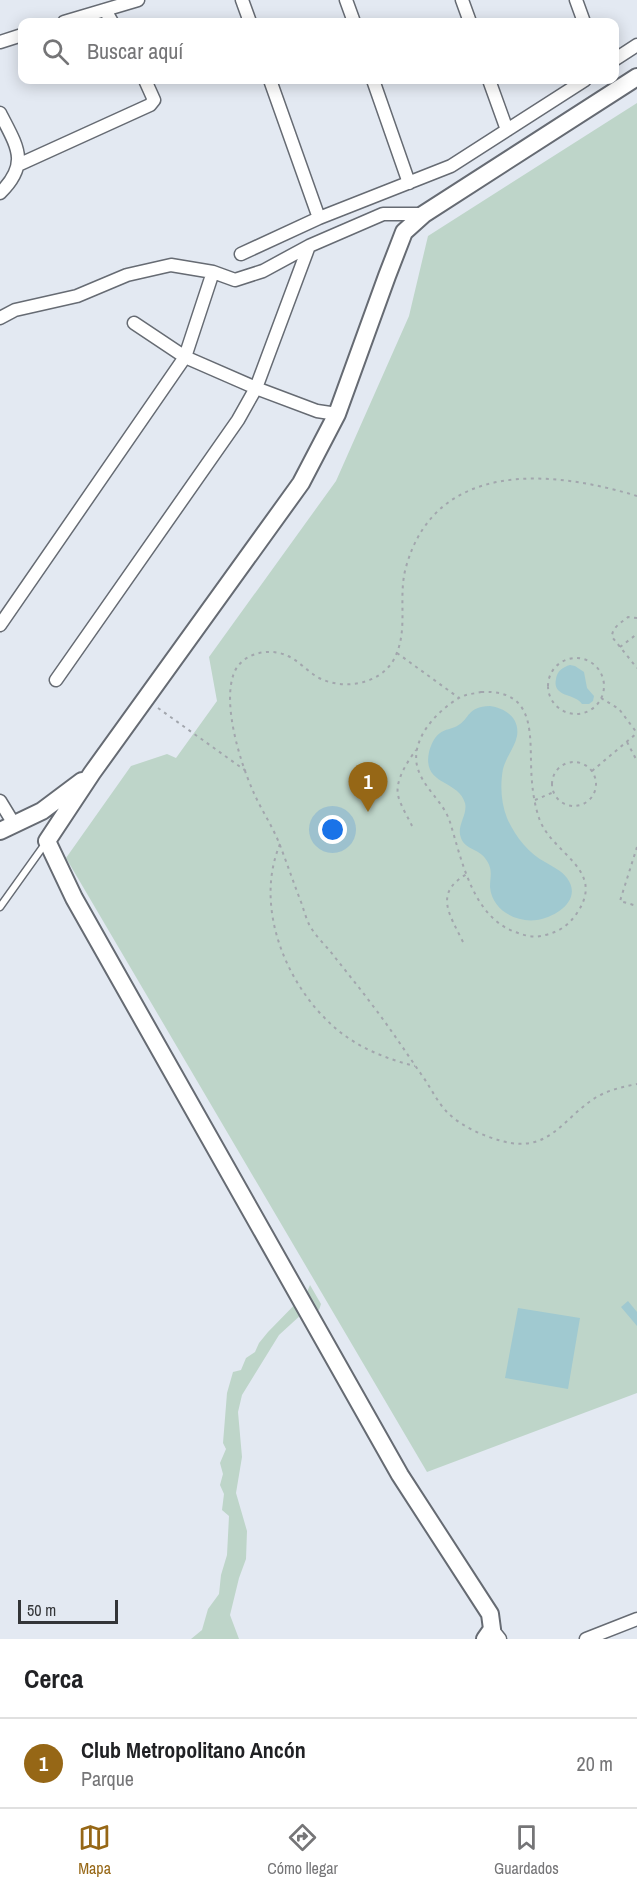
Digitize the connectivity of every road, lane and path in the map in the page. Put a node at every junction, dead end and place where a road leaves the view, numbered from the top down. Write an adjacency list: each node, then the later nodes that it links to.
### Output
1 (138, 0): 6 (street)
2 (242, 0): 9 (street)
3 (346, 0): 10 (street)
4 (462, 0): 11 (street)
5 (576, 0): 12 (street)
6 (105, 10): 7 (street); 8 (street)
7 (78, 18)
8 (110, 18)
9 (249, 18)
10 (353, 18)
11 (469, 18)
12 (583, 18)
13 (18, 36): 14 (street)
14 (0, 42)
15 (637, 45): 16 (street)
16 (619, 57)
17 (637, 77): 28 (street)
18 (147, 84): 25 (street)
19 (271, 84): 29 (street)
20 (374, 84): 26 (street)
21 (490, 84): 24 (street)
22 (579, 84): 24 (street)
23 (0, 113): 25 (street)
24 (507, 130): 26 (street)
25 (18, 165): 27 (street)
26 (409, 183): 29 (street)
27 (0, 193)
28 (424, 214): 30 (street); 37 (street)
29 (319, 218): 31 (street)
30 (309, 246): 32 (street); 36 (street)
31 (242, 254)
32 (213, 272): 33 (street); 35 (street)
33 (0, 318)
34 (134, 323): 35 (street)
35 (185, 357): 36 (street); 40 (street)
36 (256, 388): 37 (street); 45 (street)
37 (337, 414): 48 (street)
38 (637, 496): 43 (path)
39 (637, 618): 42 (path)
40 (0, 625)
41 (637, 634): 42 (path)
42 (620, 647): 44 (path)
43 (397, 653): 46 (path); 53 (path)
44 (637, 668)
45 (56, 680)
46 (459, 698): 51 (path); 58 (path)
47 (601, 698): 47 (path); 49 (path)
48 (146, 699): 53 (path); 55 (street)
49 (637, 733): 50 (path)
50 (627, 741): 52 (path); 54 (path)
51 (418, 747): 59 (path); 64 (path)
52 (637, 761)
53 (246, 771): 62 (path)
54 (592, 771): 56 (path); 56 (path)
55 (92, 773): 60 (street); 61 (street)
56 (554, 792): 58 (path)
57 (0, 801): 60 (street)
58 (534, 801): 64 (path)
59 (412, 826)
60 (7, 828)
61 (47, 841): 66 (lane); 71 (street)
62 (280, 843): 68 (path); 68 (path)
63 (637, 847): 65 (path)
64 (467, 874): 67 (path)
65 (637, 906)
66 (0, 907)
67 (464, 942)
68 (415, 1066): 69 (path)
69 (637, 1084)
70 (637, 1619): 72 (street)
71 (492, 1636)
72 (586, 1639)

